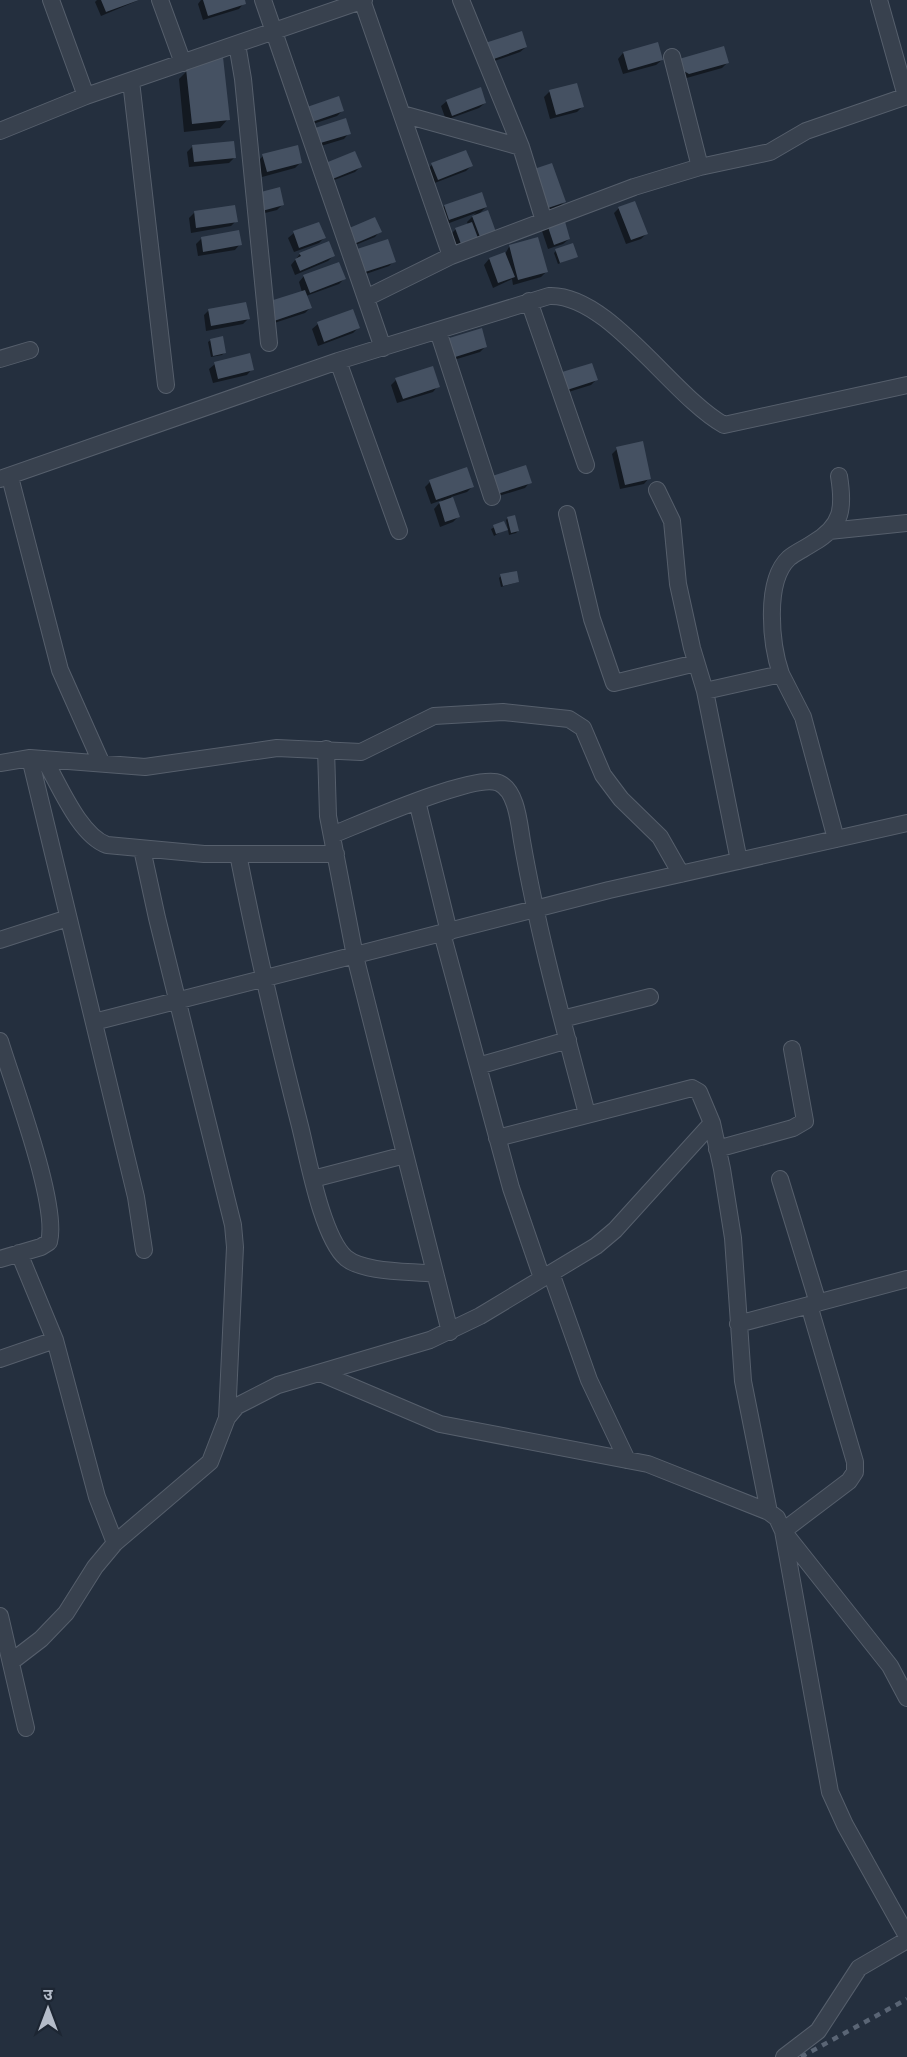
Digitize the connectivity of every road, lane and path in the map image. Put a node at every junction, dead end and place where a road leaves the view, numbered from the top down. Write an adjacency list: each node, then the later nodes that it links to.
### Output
1 (51, 0): 12 (street)
2 (160, 0): 10 (street)
3 (263, 0): 7 (street)
4 (363, 0): 7 (street); 14 (street)
5 (461, 0): 16 (street)
6 (879, 0): 13 (street)
7 (275, 31): 8 (street); 20 (street)
8 (237, 44): 10 (street); 23 (street)
9 (672, 57): 17 (street)
10 (183, 63): 11 (street)
11 (131, 81): 12 (street); 28 (street)
12 (86, 96): 15 (street)
13 (906, 96): 17 (street)
14 (402, 114): 16 (street); 19 (street)
15 (0, 131)
16 (521, 147): 18 (street)
17 (700, 167): 18 (street)
18 (544, 221): 19 (street)
19 (451, 256): 20 (street)
20 (366, 298): 24 (street)
21 (529, 301): 22 (street); 29 (street); 30 (street)
22 (438, 331): 24 (street); 34 (street)
23 (269, 343)
24 (383, 348): 27 (street)
25 (30, 350): 26 (street)
26 (0, 359)
27 (338, 361): 32 (street); 37 (street)
28 (166, 385)
29 (907, 385)
30 (586, 465)
31 (839, 476): 38 (street)
32 (5, 478): 44 (street)
33 (657, 490): 39 (street)
34 (492, 497)
35 (567, 514): 39 (street)
36 (907, 523): 38 (street)
37 (399, 531)
38 (829, 531): 40 (street)
39 (696, 663): 41 (street)
40 (781, 674): 41 (street); 49 (street)
41 (705, 691): 53 (street)
42 (326, 749): 44 (street); 48 (street); 54 (street)
43 (37, 758): 44 (street); 45 (street); 50 (street); 56 (street)
44 (101, 762)
45 (0, 763)
46 (417, 801): 48 (street); 55 (street); 57 (street)
47 (907, 824): 49 (street)
48 (332, 836): 52 (street)
49 (836, 839): 53 (street)
50 (142, 849): 51 (street); 62 (street)
51 (238, 854): 52 (street); 60 (street)
52 (336, 854): 59 (street)
53 (740, 861): 54 (street)
54 (681, 874): 55 (street)
55 (534, 909): 57 (street); 63 (street)
56 (68, 918): 58 (street); 64 (street)
57 (445, 932): 59 (street); 68 (street)
58 (0, 940)
59 (355, 956): 60 (street); 73 (street)
60 (262, 980): 62 (street); 74 (street)
61 (650, 997): 63 (street)
62 (177, 1001): 64 (street); 88 (street)
63 (562, 1019): 65 (street)
64 (94, 1022): 76 (street)
65 (568, 1040): 68 (street); 69 (street)
66 (0, 1044): 77 (street)
67 (792, 1048): 72 (street)
68 (478, 1066): 71 (street)
69 (587, 1114): 70 (street); 71 (street)
70 (712, 1123): 72 (street); 80 (street)
71 (498, 1138): 80 (street)
72 (717, 1149): 83 (street)
73 (405, 1155): 74 (street); 79 (street)
74 (313, 1179): 79 (street)
75 (780, 1179): 82 (street)
76 (144, 1250)
77 (19, 1253): 78 (street); 85 (street)
78 (0, 1259)
79 (435, 1274): 84 (street)
80 (547, 1276): 84 (street); 89 (street)
81 (907, 1279): 82 (street)
82 (814, 1304): 83 (street); 91 (street)
83 (738, 1324): 90 (street)
84 (450, 1332): 87 (street)
85 (55, 1340): 86 (street); 92 (street)
86 (0, 1359)
87 (320, 1373): 88 (street); 89 (street)
88 (227, 1418): 92 (street)
89 (627, 1460): 90 (street)
90 (769, 1512): 91 (street)
91 (783, 1531): 95 (street); 97 (street)
92 (115, 1543): 94 (street)
93 (0, 1616): 94 (street)
94 (11, 1662): 96 (street)
95 (907, 1698)
96 (26, 1728)
97 (907, 1938): 98 (street)
98 (784, 2057)

